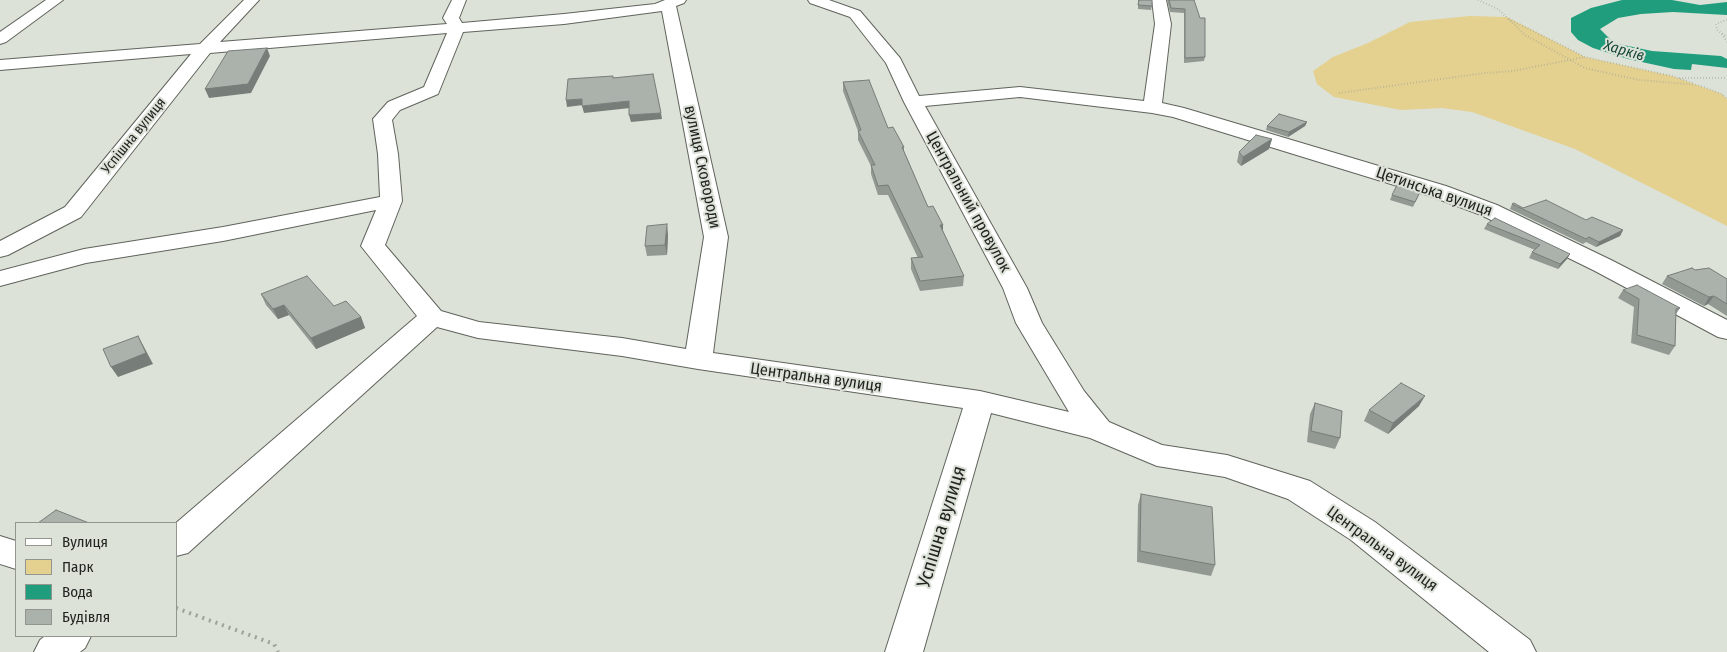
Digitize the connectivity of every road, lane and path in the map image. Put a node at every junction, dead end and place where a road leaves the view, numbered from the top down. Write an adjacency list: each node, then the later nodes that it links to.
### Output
1 (56, 0): 13 (street)
2 (252, 0): 15 (street, Успішна вулиця)
3 (459, 0): 10 (street)
4 (815, 0): 24 (street, Центральний провулок)
5 (1159, 0): 25 (street)
6 (1478, 0): 8 (path)
7 (674, 2): 10 (street); 31 (street, вулиця Сковороди)
8 (1507, 17): 16 (path); 17 (path)
9 (1727, 20): 11 (path)
10 (457, 27): 15 (street); 26 (street)
11 (1722, 33): 12 (path); 14 (path)
12 (1727, 37)
13 (0, 39)
14 (1727, 42)
15 (204, 50): 18 (street); 27 (street, Успішна вулиця)
16 (1585, 57): 17 (path); 19 (path)
17 (1568, 60): 21 (path); 22 (path)
18 (0, 65)
19 (1676, 78): 20 (path); 21 (path)
20 (1727, 78)
21 (1698, 85): 23 (path)
22 (1339, 93)
23 (1727, 98)
24 (913, 102): 25 (street, Цетинська вулиця); 33 (street, Центральний провулок)
25 (1152, 106): 30 (street, Цетинська вулиця)
26 (391, 201): 28 (street); 29 (street)
27 (0, 250)
28 (0, 279)
29 (432, 317): 31 (street, Центральна вулиця); 34 (street)
30 (1727, 331)
31 (698, 360): 32 (street, Центральна вулиця)
32 (980, 401): 33 (street, Центральна вулиця); 41 (street, Успішна вулиця)
33 (1098, 429): 42 (street, Центральна вулиця)
34 (178, 541)
35 (0, 550): 36 (street)
36 (15, 555)
37 (178, 609): 40 (path)
38 (71, 637): 39 (street)
39 (53, 652)
40 (278, 652)
41 (904, 652)
42 (1517, 652)

